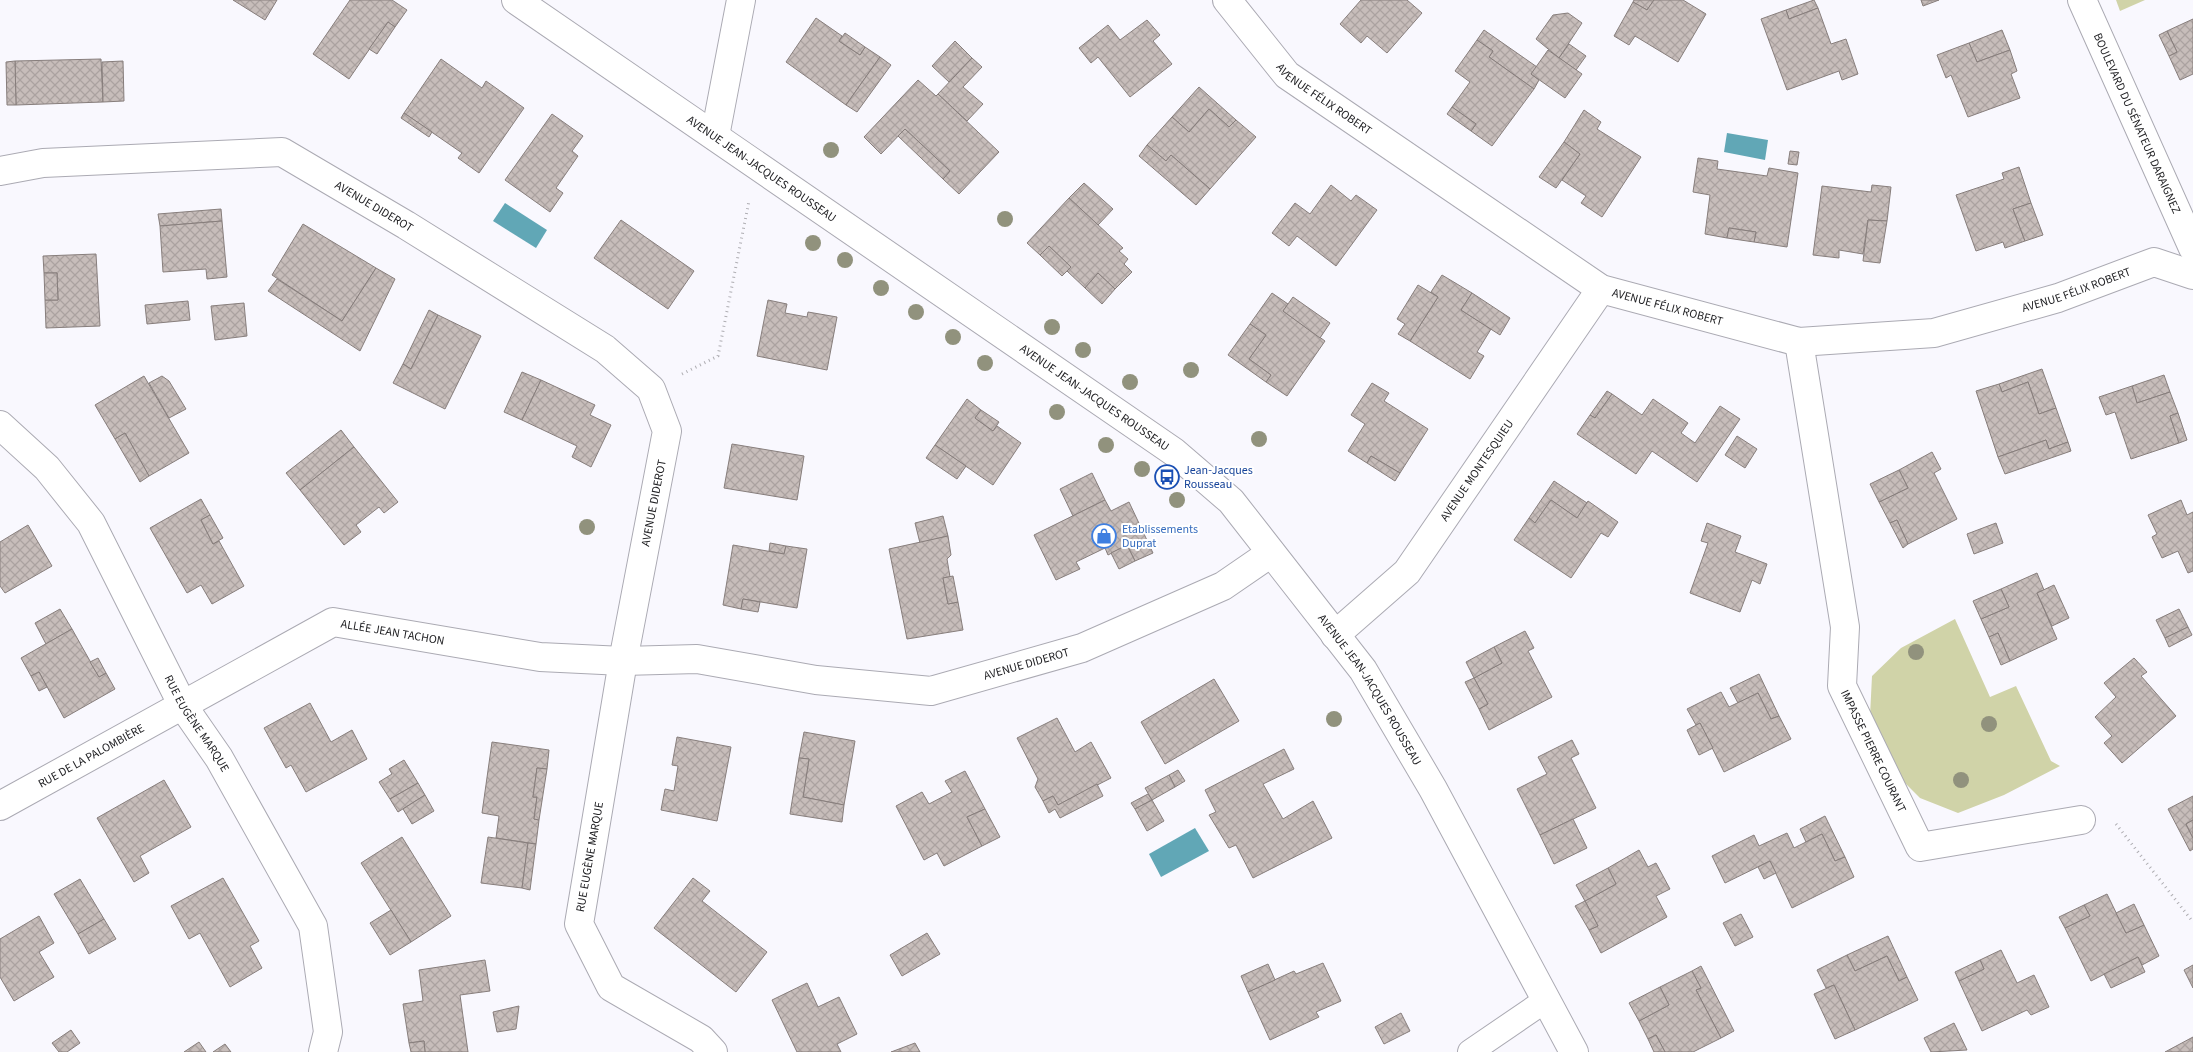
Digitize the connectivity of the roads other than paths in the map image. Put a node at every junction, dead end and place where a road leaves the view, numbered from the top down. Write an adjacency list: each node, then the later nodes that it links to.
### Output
1 (516, 0): 5 (street, AVENUE JEAN-JACQUES ROUSSEAU)
2 (740, 0): 5 (street)
3 (1227, 0): 9 (street, AVENUE FÉLIX ROBERT)
4 (2082, 0): 7 (street, BOULEVARD DU SÉNATEUR DARAIGNEZ)
5 (715, 136): 12 (street, AVENUE JEAN-JACQUES ROUSSEAU)
6 (0, 171): 14 (street, AVENUE DIDEROT)
7 (2193, 248)
8 (2193, 275): 10 (street, AVENUE FÉLIX ROBERT)
9 (1601, 289): 10 (street, AVENUE FÉLIX ROBERT); 13 (street, AVENUE MONTESQUIEU)
10 (1799, 342): 17 (street, IMPASSE PIERRE COURANT)
11 (0, 424): 15 (street, RUE EUGÈNE MARQUE)
12 (1271, 553): 13 (street, AVENUE JEAN-JACQUES ROUSSEAU); 14 (street, AVENUE DIDEROT)
13 (1335, 635): 18 (street, AVENUE JEAN-JACQUES ROUSSEAU)
14 (623, 661): 15 (street, ALLÉE JEAN TACHON); 20 (street, RUE EUGÈNE MARQUE)
15 (182, 706): 16 (street, RUE DE LA PALOMBIÈRE); 19 (street, RUE EUGÈNE MARQUE)
16 (0, 806)
17 (2081, 820)
18 (1546, 1000): 21 (lane); 22 (street, AVENUE JEAN-JACQUES ROUSSEAU)
19 (324, 1052)
20 (713, 1052)
21 (1470, 1052)
22 (1574, 1052)

